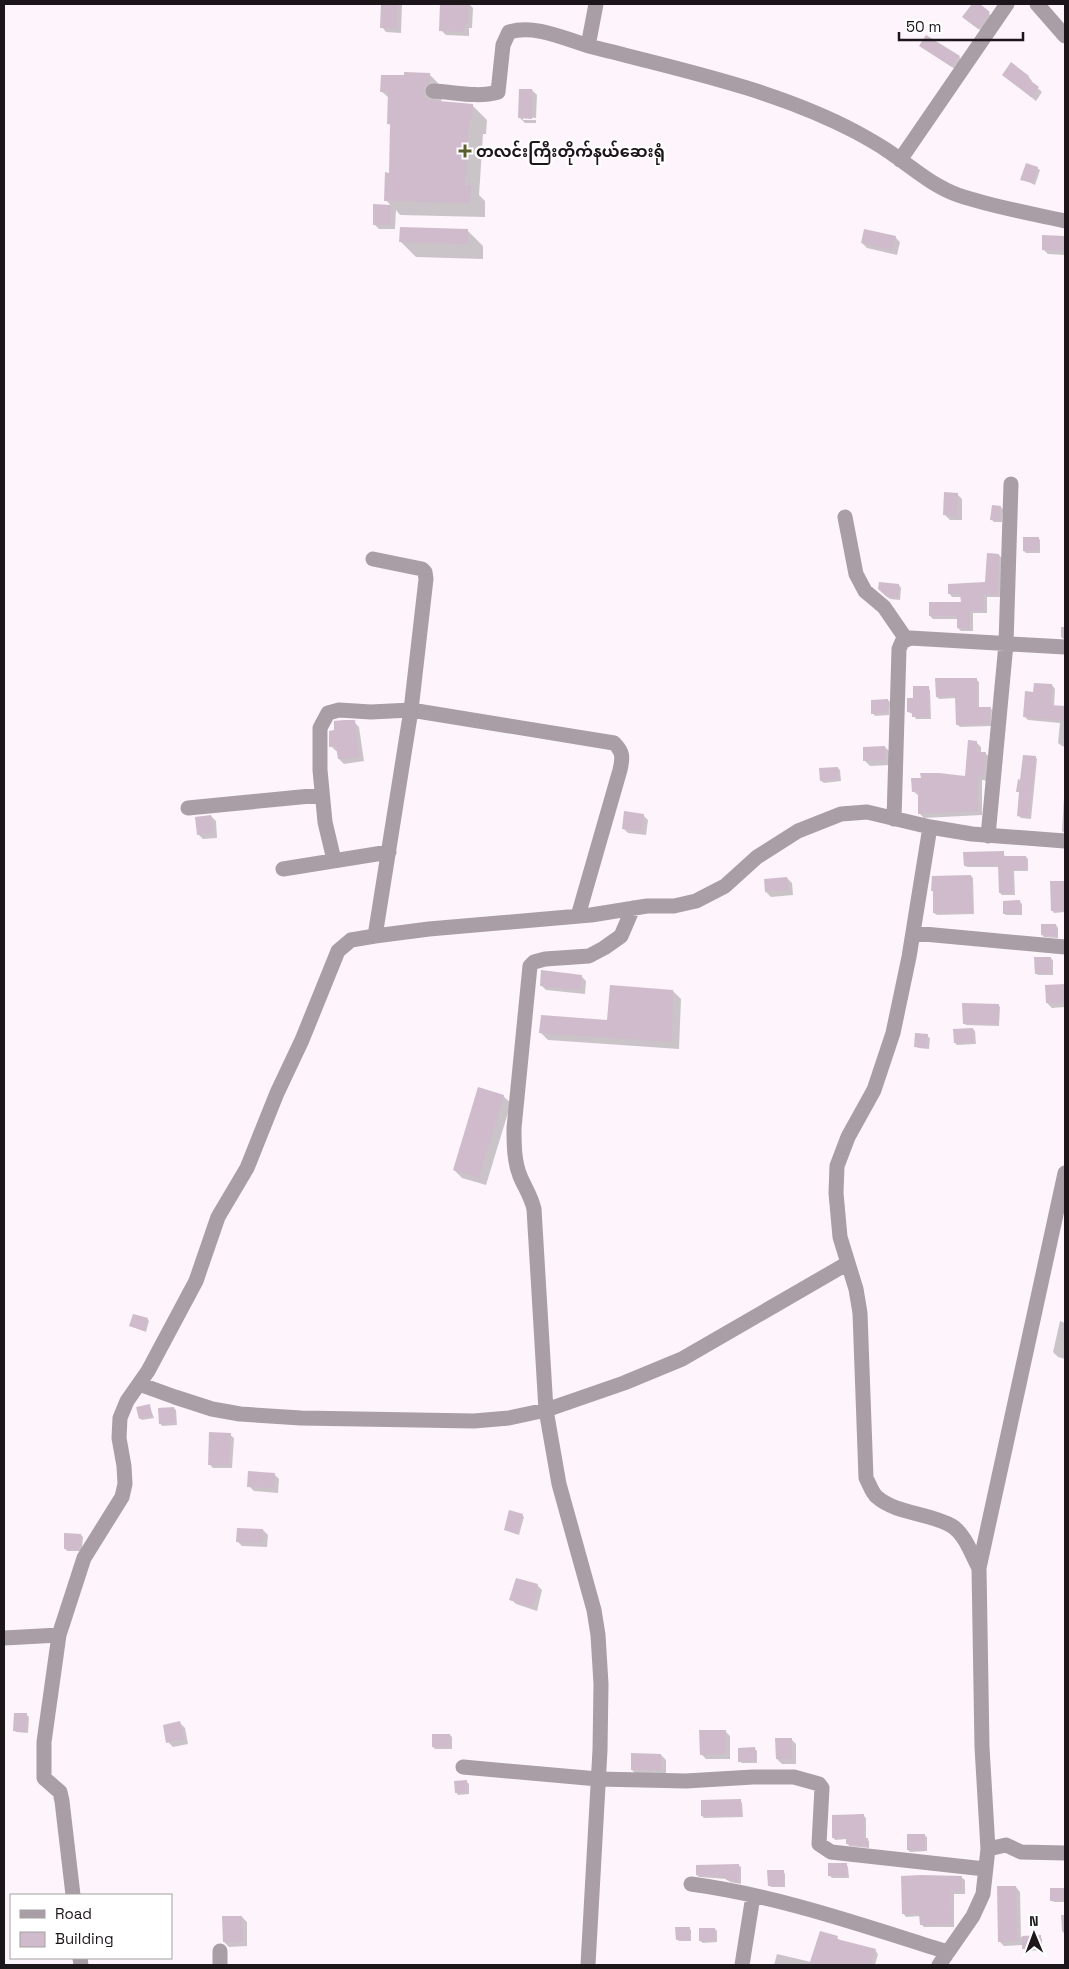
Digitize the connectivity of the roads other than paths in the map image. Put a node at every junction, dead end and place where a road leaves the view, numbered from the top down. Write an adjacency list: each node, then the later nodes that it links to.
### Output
1 (596, 4): 5 (street)
2 (1007, 4): 7 (street)
3 (1037, 4): 4 (street)
4 (1065, 36)
5 (588, 46): 6 (street); 7 (street)
6 (433, 91)
7 (900, 160): 8 (street)
8 (1065, 221)
9 (1011, 484): 13 (street)
10 (845, 517): 12 (street)
11 (373, 559): 15 (street)
12 (906, 639): 13 (street); 18 (street)
13 (1006, 644): 14 (street); 20 (street)
14 (1065, 647)
15 (411, 710): 16 (street); 22 (street); 26 (street)
16 (321, 795): 17 (street); 23 (street)
17 (188, 808)
18 (894, 819): 19 (street); 25 (street)
19 (930, 827): 20 (street); 27 (street)
20 (988, 836): 21 (street)
21 (1065, 841)
22 (389, 852): 23 (street); 28 (street)
23 (334, 860): 24 (street)
24 (283, 869)
25 (633, 908): 26 (street); 33 (street)
26 (578, 916): 28 (street)
27 (913, 933): 29 (street); 31 (street)
28 (375, 936): 32 (street)
29 (1065, 947)
30 (1065, 1173): 34 (street)
31 (848, 1263): 33 (street); 34 (street)
32 (139, 1384): 33 (street); 35 (street)
33 (546, 1410): 38 (street)
34 (978, 1568): 39 (street)
35 (59, 1635): 36 (street); 43 (street)
36 (4, 1638)
37 (463, 1767): 38 (street)
38 (598, 1779): 41 (street); 46 (street)
39 (988, 1849): 40 (street); 41 (street)
40 (1065, 1853)
41 (985, 1868): 45 (street)
42 (691, 1884): 44 (street)
43 (73, 1894)
44 (752, 1896): 45 (street); 47 (street)
45 (948, 1952): 48 (street)
46 (588, 1965)
47 (742, 1965)
48 (939, 1965)

